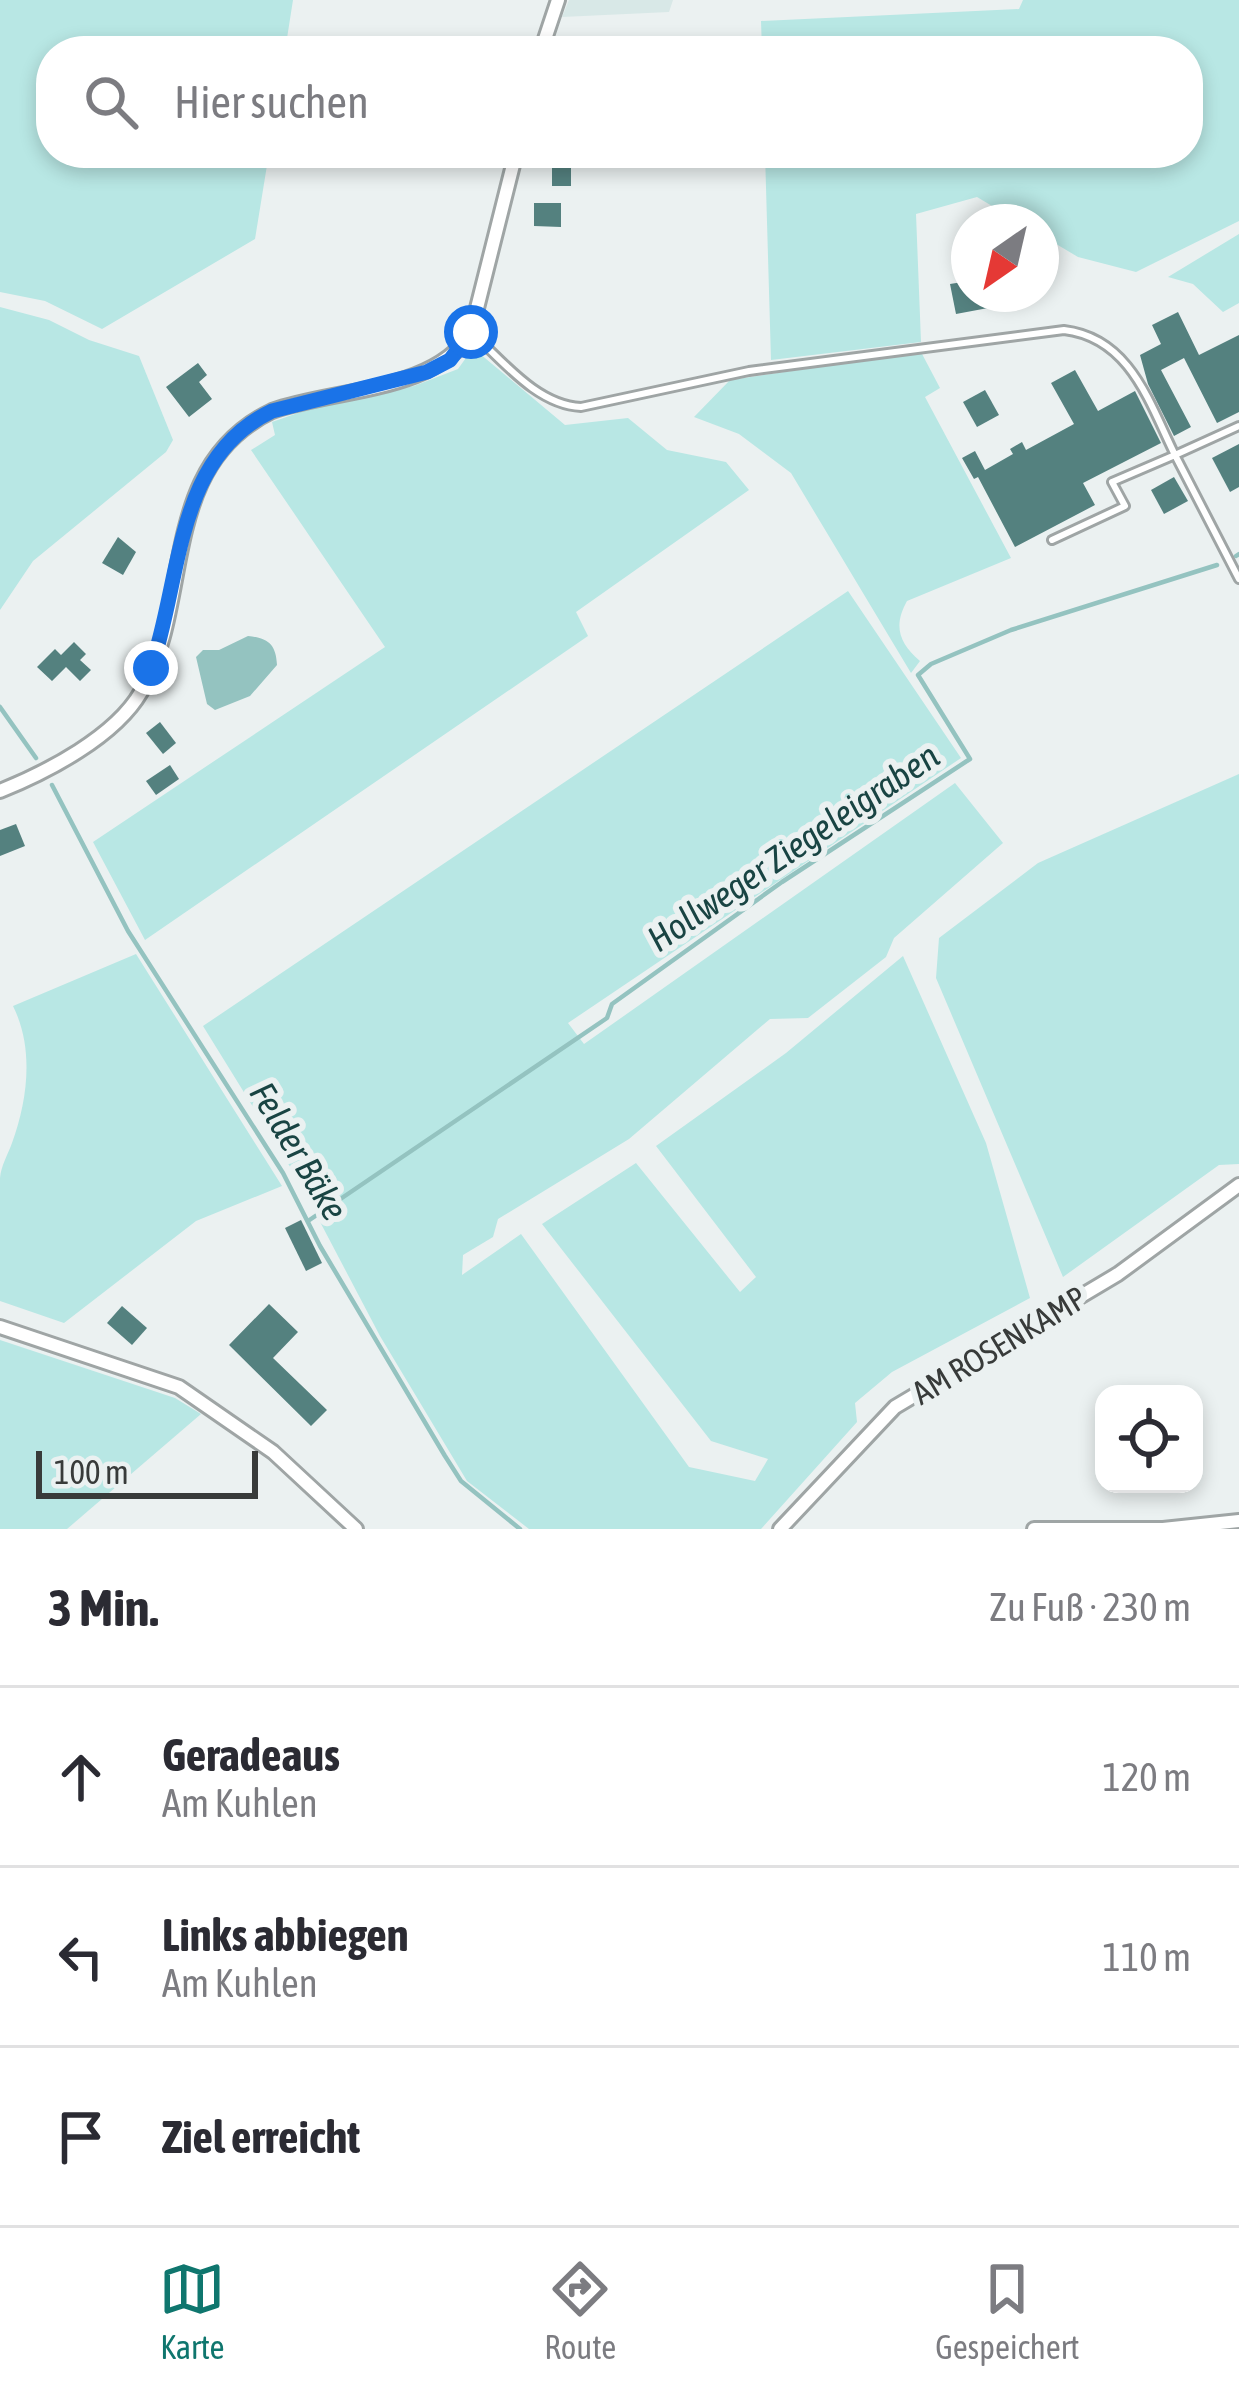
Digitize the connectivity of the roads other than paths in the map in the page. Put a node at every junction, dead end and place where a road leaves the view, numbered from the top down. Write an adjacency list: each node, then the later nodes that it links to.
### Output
1 (558, 0): 2 (street)
2 (547, 36)
3 (512, 168): 4 (street)
4 (471, 332): 6 (lane); 9 (street)
5 (1239, 426): 6 (lane)
6 (1175, 455): 7 (lane); 8 (lane)
7 (1052, 540)
8 (1239, 579)
9 (0, 790)
10 (1239, 1185): 14 (street, AM ROSENKAMP)
11 (0, 1327): 13 (street)
12 (1239, 1521): 15 (street)
13 (356, 1529)
14 (780, 1529)
15 (1034, 1529)

